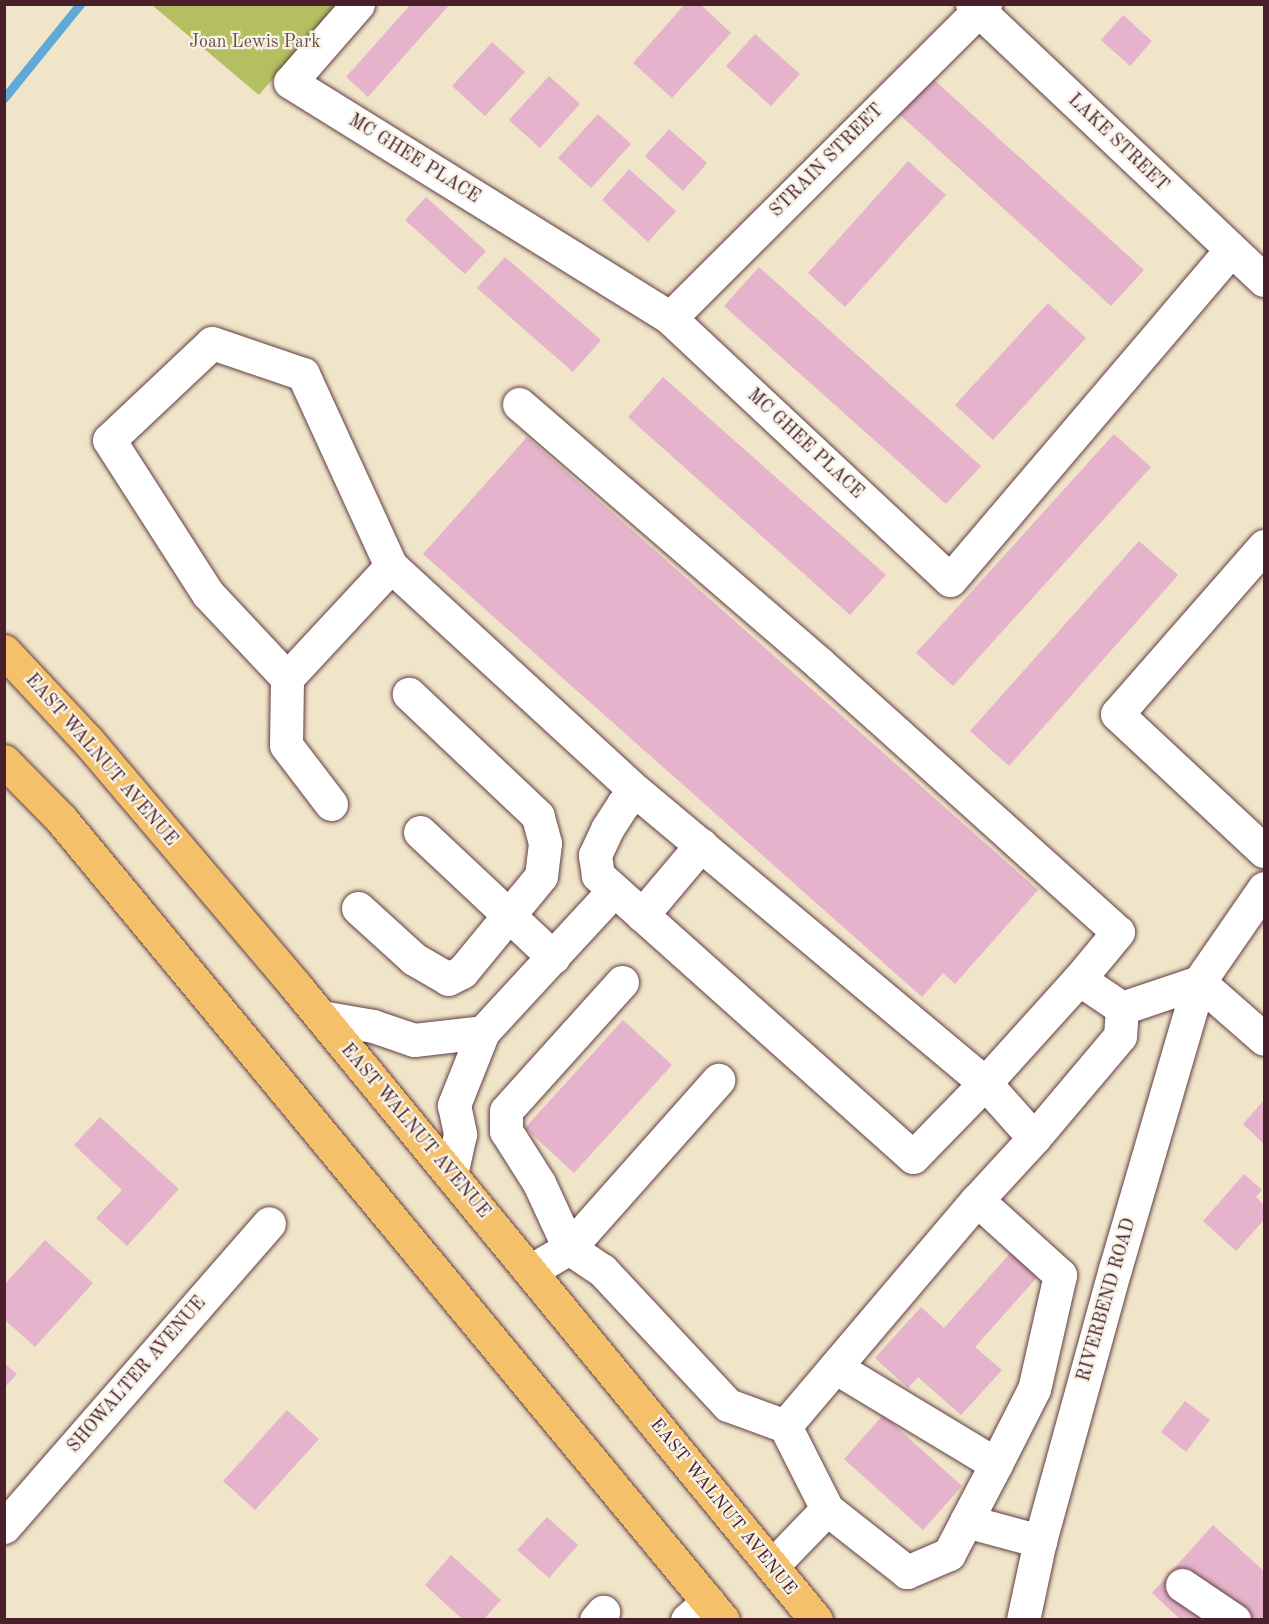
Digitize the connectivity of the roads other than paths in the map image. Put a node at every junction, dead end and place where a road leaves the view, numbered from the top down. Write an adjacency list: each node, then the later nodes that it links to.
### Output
1 (358, 4): 5 (street, MC GHEE PLACE)
2 (979, 6): 3 (street, LAKE STREET); 5 (street, STRAIN STREET)
3 (1231, 250): 4 (street, LAKE STREET); 5 (street, MC GHEE PLACE)
4 (1264, 280)
5 (670, 318)
6 (519, 404): 24 (street)
7 (1264, 546): 17 (street)
8 (391, 566): 10 (street); 10 (street); 13 (street)
9 (4, 651): 28 (main road, EAST WALNUT AVENUE)
10 (287, 678): 14 (street)
11 (409, 694): 21 (street)
12 (4, 761): 50 (main road)
13 (638, 792): 16 (street); 19 (street)
14 (331, 804)
15 (420, 832): 21 (street)
16 (701, 845): 22 (street); 32 (street)
17 (1264, 851)
18 (1264, 888): 26 (street, RIVERBEND ROAD)
19 (614, 890): 22 (street); 23 (street)
20 (358, 908): 21 (street)
21 (509, 915): 23 (street)
22 (642, 915): 32 (street)
23 (553, 957): 29 (street)
24 (1078, 979): 27 (street); 32 (street)
25 (622, 982): 37 (street)
26 (1199, 982): 27 (street); 30 (street); 41 (street, RIVERBEND ROAD)
27 (1122, 1008): 33 (street)
28 (321, 1017): 29 (street); 34 (main road, EAST WALNUT AVENUE)
29 (483, 1032): 34 (street)
30 (1264, 1038)
31 (718, 1080): 37 (street)
32 (985, 1083): 33 (street)
33 (1034, 1138): 35 (street)
34 (451, 1175): 38 (main road, EAST WALNUT AVENUE)
35 (977, 1200): 39 (street); 40 (street)
36 (269, 1223): 46 (street, SHOWALTER AVENUE)
37 (570, 1248): 38 (street); 42 (street)
38 (530, 1271): 48 (main road, EAST WALNUT AVENUE)
39 (835, 1367): 42 (street); 43 (street)
40 (1034, 1389): 41 (street); 43 (street)
41 (1081, 1395): 47 (street, RIVERBEND ROAD)
42 (785, 1426): 44 (street)
43 (996, 1464): 45 (street)
44 (827, 1509): 45 (street); 48 (street)
45 (966, 1521): 47 (street)
46 (4, 1527)
47 (1040, 1541): 52 (street, RIVERBEND ROAD)
48 (772, 1566): 51 (main road, EAST WALNUT AVENUE)
49 (1182, 1585): 53 (street)
50 (706, 1614)
51 (816, 1620)
52 (1023, 1620)
53 (1234, 1620)

